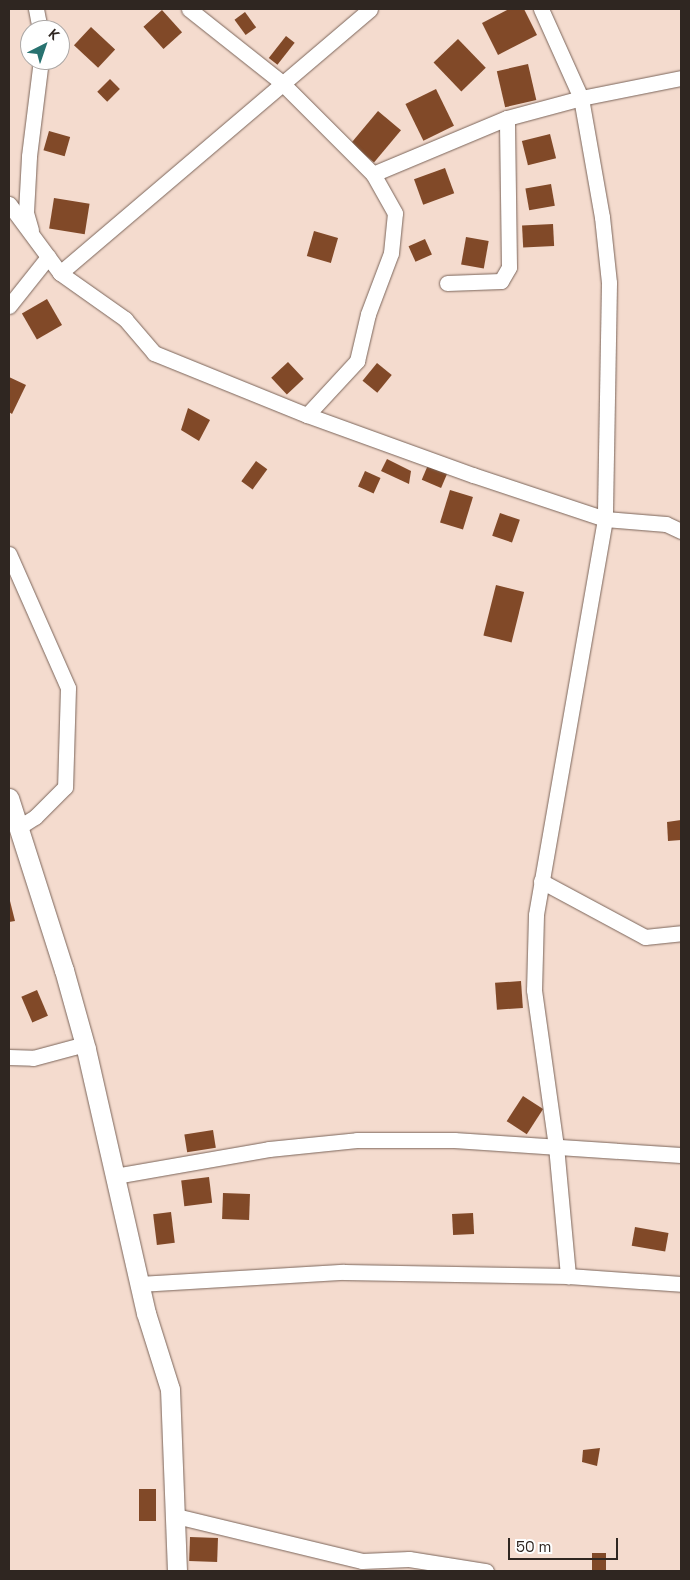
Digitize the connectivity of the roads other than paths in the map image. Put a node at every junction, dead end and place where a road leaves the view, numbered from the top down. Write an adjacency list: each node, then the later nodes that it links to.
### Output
1 (189, 9): 6 (street)
2 (370, 9): 6 (street)
3 (541, 9): 7 (street)
4 (39, 70): 11 (street)
5 (681, 78): 7 (street)
6 (281, 82): 9 (street); 13 (street)
7 (581, 98): 8 (street); 17 (street)
8 (507, 118): 9 (street); 14 (street)
9 (373, 174): 16 (street)
10 (9, 204): 11 (street)
11 (33, 237): 12 (street)
12 (48, 257): 13 (street); 15 (street)
13 (60, 273): 16 (street)
14 (447, 283)
15 (9, 306)
16 (307, 415): 17 (street)
17 (605, 519): 18 (street); 22 (street)
18 (681, 531)
19 (9, 554): 21 (street)
20 (9, 798): 21 (street)
21 (19, 826): 24 (street)
22 (541, 881): 23 (street); 26 (street)
23 (681, 933)
24 (85, 1044): 25 (street); 28 (street)
25 (9, 1057)
26 (556, 1146): 27 (street); 28 (street); 29 (street)
27 (681, 1154)
28 (115, 1176): 30 (street)
29 (568, 1276): 30 (street); 31 (street)
30 (139, 1284): 32 (street)
31 (681, 1284)
32 (176, 1516): 33 (street); 34 (street)
33 (177, 1571)
34 (486, 1571)

